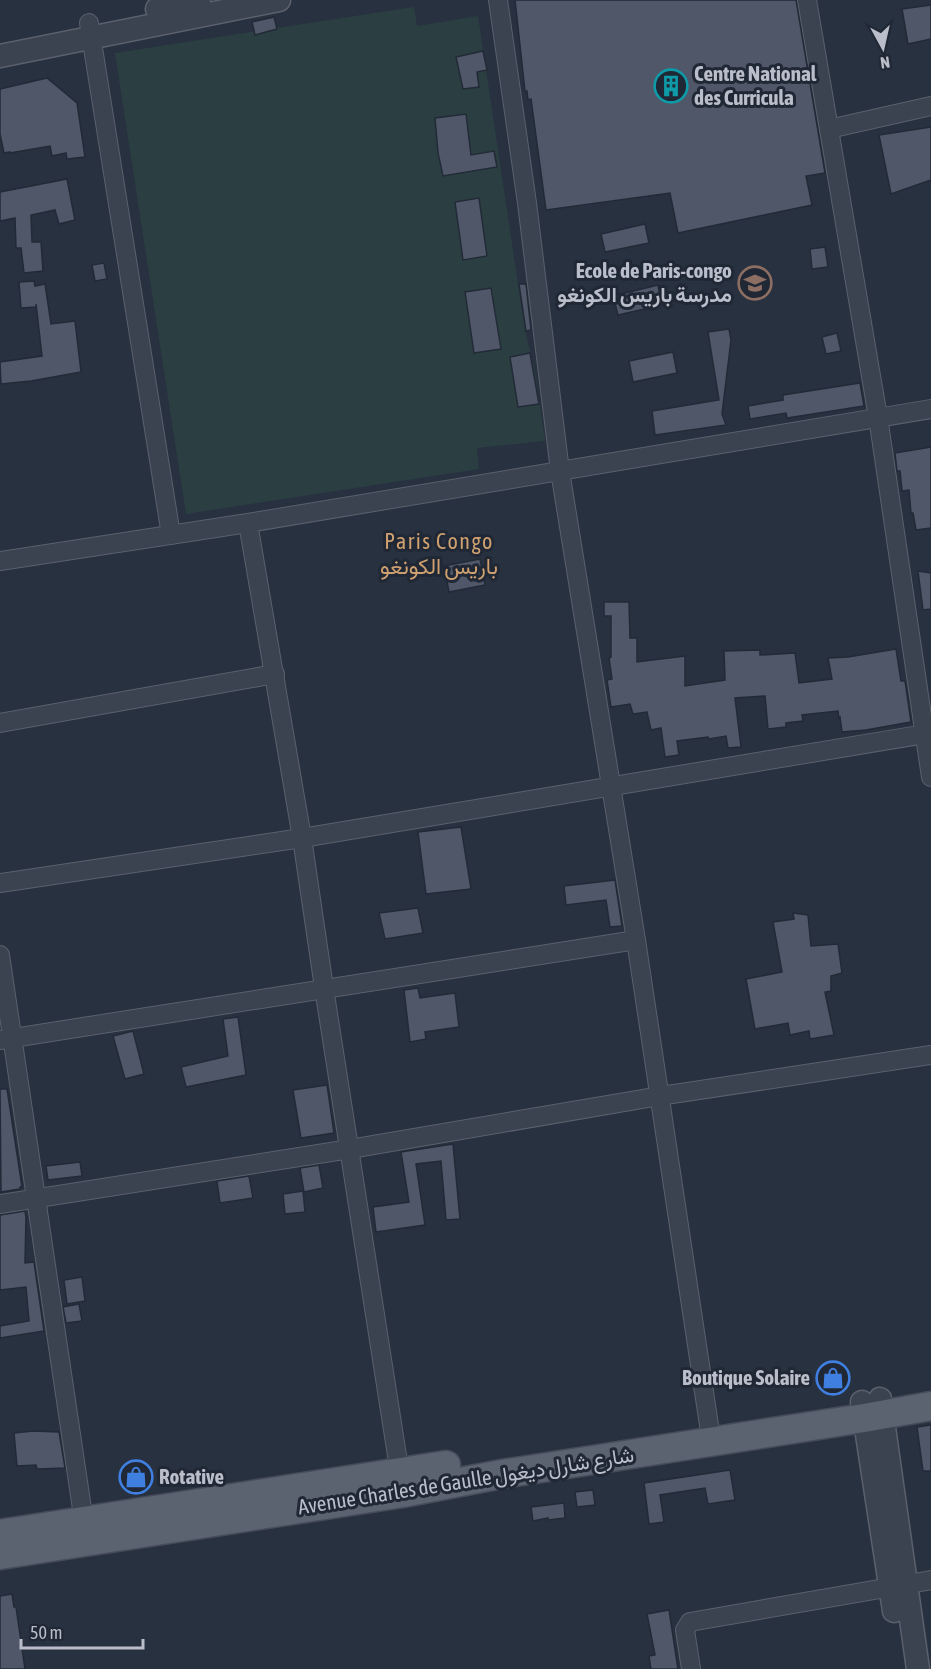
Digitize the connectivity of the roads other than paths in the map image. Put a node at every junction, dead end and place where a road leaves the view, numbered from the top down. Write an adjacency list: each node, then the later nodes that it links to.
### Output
1 (199, 0): 5 (street)
2 (279, 0): 5 (street)
3 (498, 0): 12 (street)
4 (807, 0): 9 (street)
5 (91, 30): 6 (street); 7 (street); 14 (street)
6 (0, 42)
7 (0, 56)
8 (931, 106): 9 (street)
9 (829, 129): 11 (street)
10 (931, 409): 11 (street)
11 (878, 417): 12 (street); 18 (street)
12 (560, 471): 13 (street); 20 (street)
13 (248, 523): 14 (street); 16 (street)
14 (171, 535): 15 (street)
15 (0, 561)
16 (275, 674): 17 (street); 21 (street)
17 (0, 723)
18 (928, 733): 19 (street); 20 (street)
19 (931, 777)
20 (612, 786): 21 (street); 23 (street)
21 (302, 838): 22 (street); 25 (street)
22 (0, 883)
23 (636, 940): 25 (street); 28 (street)
24 (0, 955): 26 (street)
25 (324, 988): 26 (street); 29 (street)
26 (6, 1039): 30 (street)
27 (931, 1055): 28 (street)
28 (660, 1096): 29 (street); 35 (street)
29 (350, 1149): 30 (street); 36 (street)
30 (37, 1198): 31 (street); 37 (street)
31 (0, 1204)
32 (931, 1391): 34 (main road, Avenue Charles de Gaulle شارع شارل ديغول)
33 (931, 1406): 34 (main road, Avenue Charles de Gaulle شارع شارل ديغول)
34 (872, 1408): 35 (main road, Avenue Charles de Gaulle شارع شارل ديغول); 36 (main road, Avenue Charles de Gaulle شارع شارل ديغول); 41 (street)
35 (710, 1425): 36 (main road, Avenue Charles de Gaulle شارع شارل ديغول)
36 (401, 1483): 37 (main road, Avenue Charles de Gaulle شارع شارل ديغول)
37 (85, 1531): 38 (main road, Avenue Charles de Gaulle شارع شارل ديغول); 39 (main road, Avenue Charles de Gaulle شارع شارل ديغول)
38 (0, 1534)
39 (0, 1555)
40 (931, 1580): 41 (street)
41 (898, 1585): 42 (street); 43 (street); 44 (street)
42 (691, 1669)
43 (902, 1669)
44 (918, 1669)

